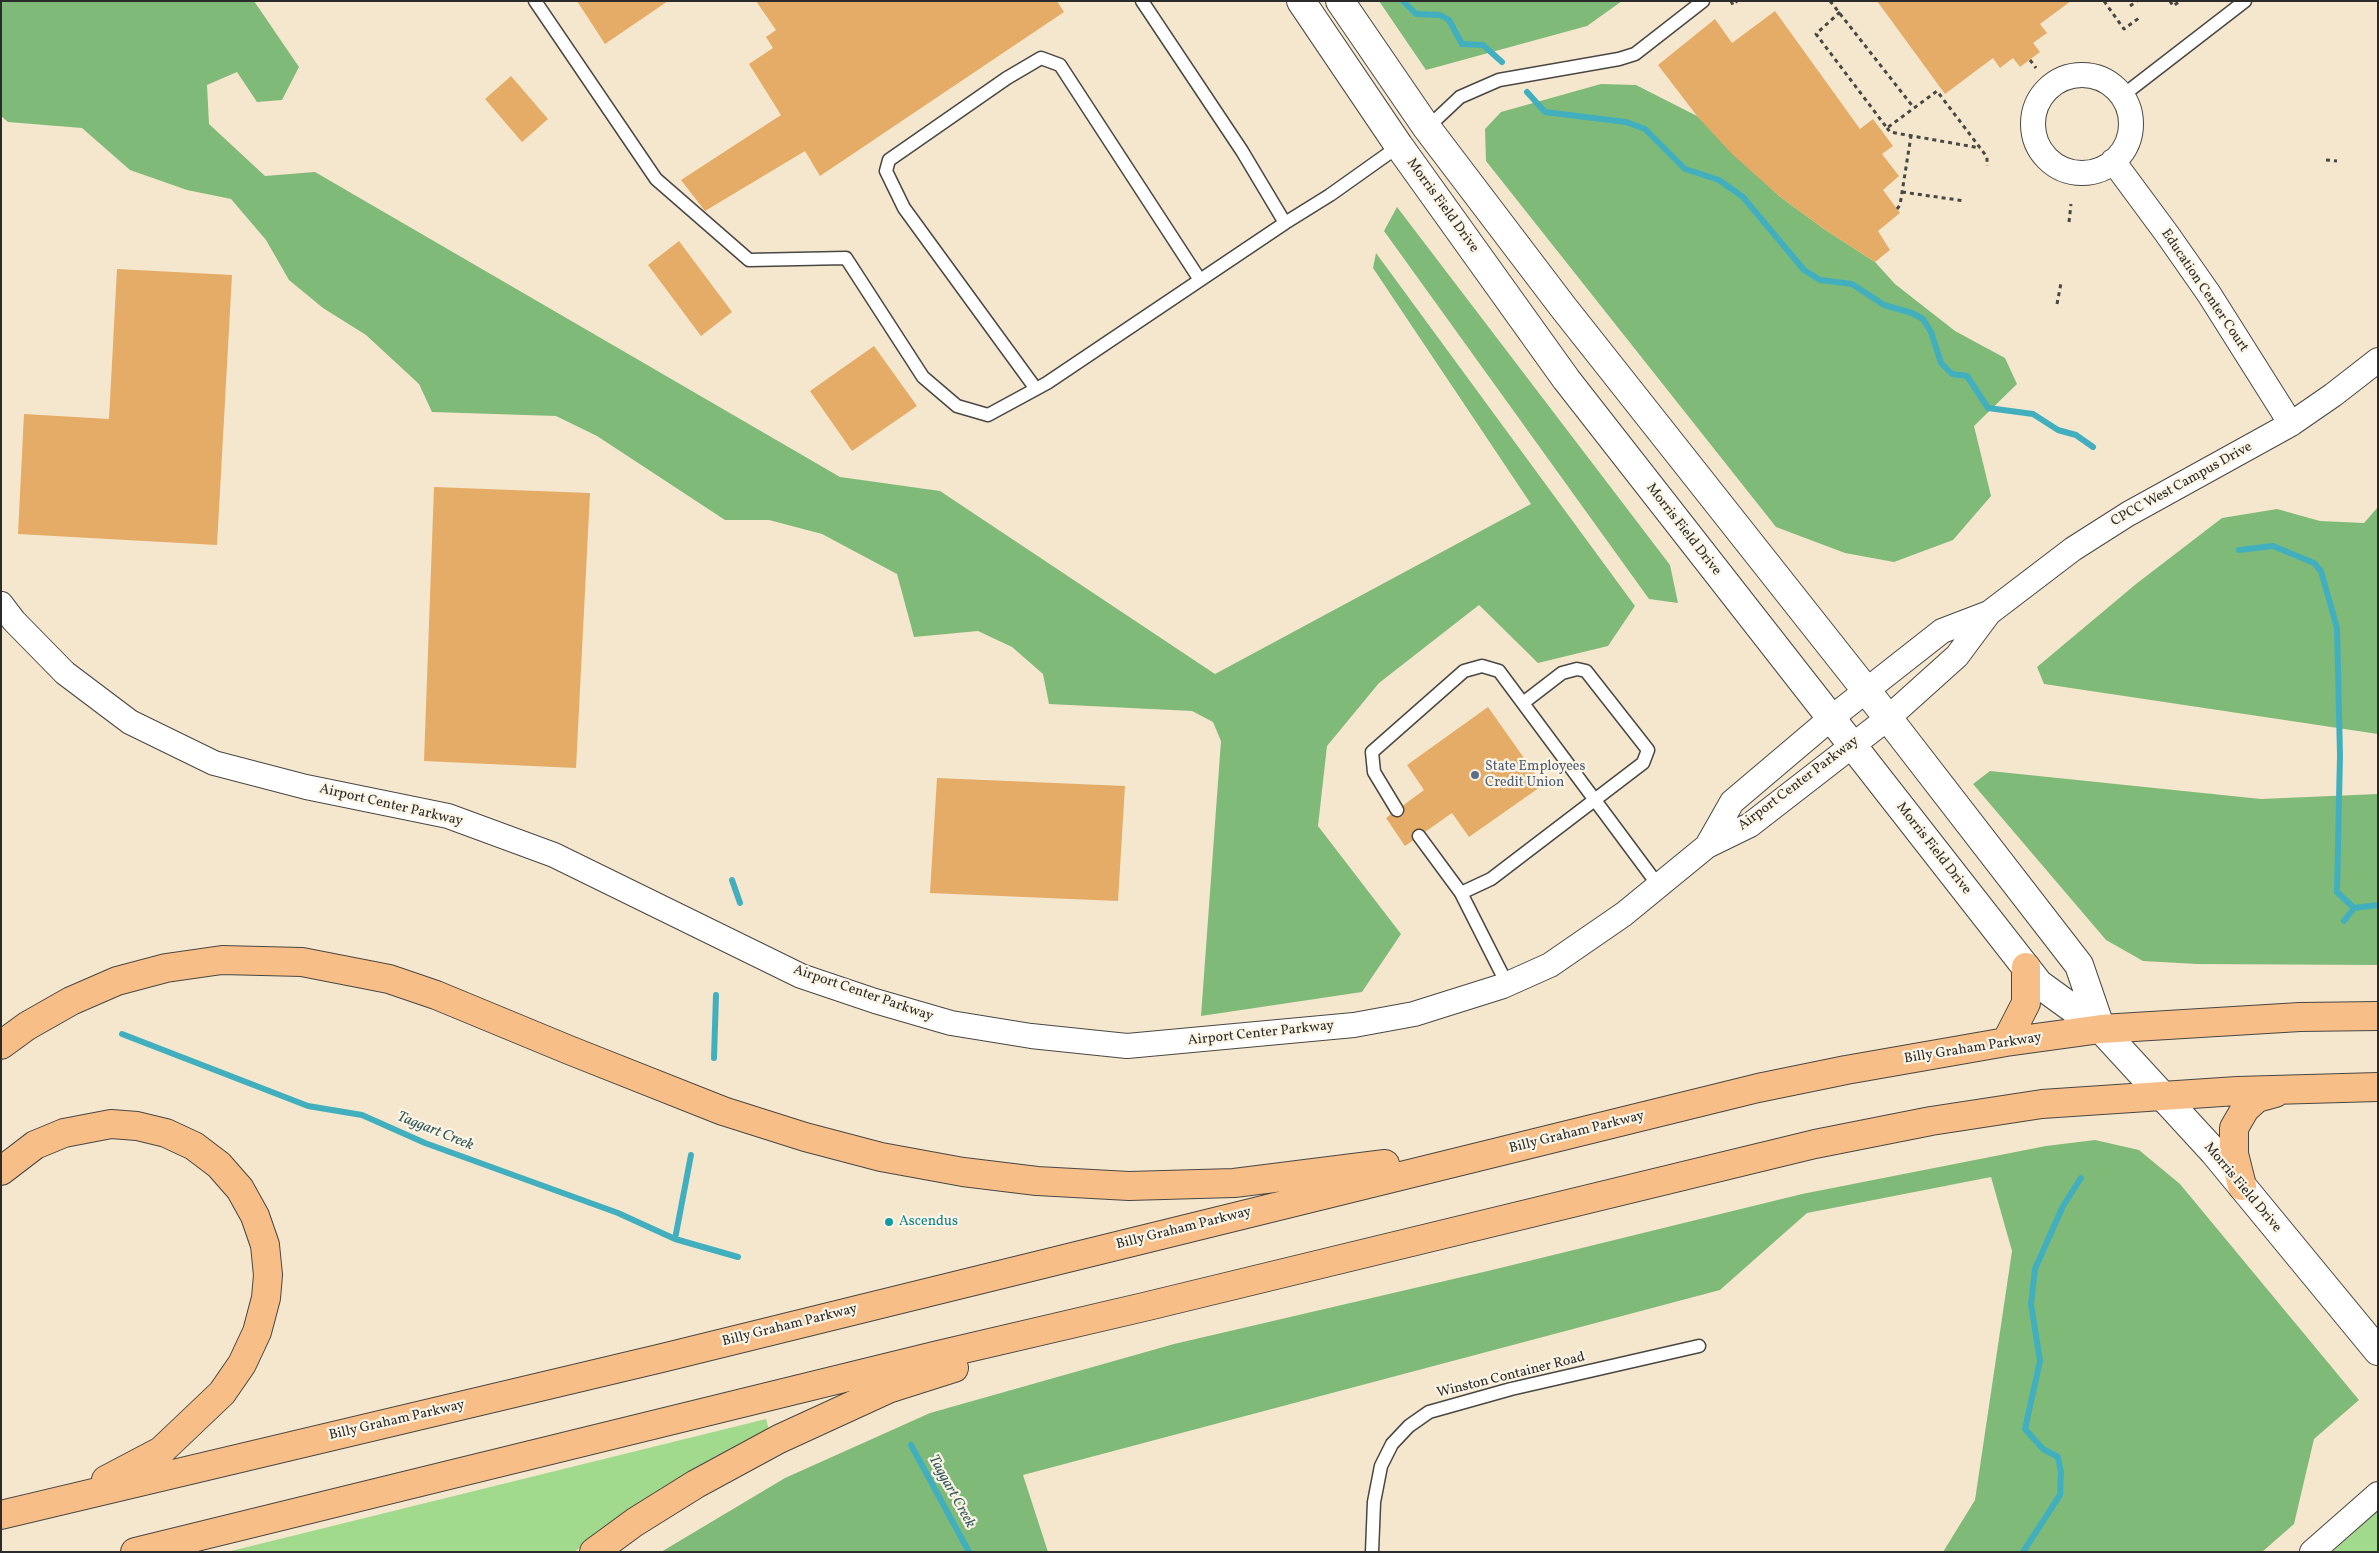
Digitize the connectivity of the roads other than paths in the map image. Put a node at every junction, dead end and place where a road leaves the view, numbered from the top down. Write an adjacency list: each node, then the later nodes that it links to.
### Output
1 (536, 1): 14 (lane)
2 (1142, 1): 11 (lane)
3 (1300, 1): 9 (street, Morris Field Drive)
4 (1340, 1): 8 (street, Morris Field Drive)
5 (1703, 1): 8 (lane)
6 (2245, 1): 7 (lane)
7 (2122, 96): 10 (street); 10 (street)
8 (1427, 128): 9 (street); 18 (street, Morris Field Drive)
9 (1399, 146): 11 (lane); 21 (street, Morris Field Drive)
10 (2113, 161): 15 (street, Education Center Court)
11 (1285, 224): 12 (lane)
12 (1200, 280): 14 (lane); 14 (lane)
13 (2378, 360): 15 (street, CPCC West Campus Drive)
14 (1036, 389)
15 (2291, 424): 17 (street, CPCC West Campus Drive)
16 (1, 604): 30 (street, Airport Center Parkway)
17 (1989, 612): 18 (street, CPCC West Campus Drive); 20 (street, CPCC West Campus Drive)
18 (1866, 690): 20 (street, Morris Field Drive); 21 (street, CPCC West Campus Drive)
19 (1523, 704): 23 (lane); 23 (lane); 24 (lane)
20 (1888, 718): 22 (street, Airport Center Parkway); 32 (street, Morris Field Drive)
21 (1830, 719): 22 (street, Morris Field Drive); 26 (street, Airport Center Parkway)
22 (1851, 746): 26 (street, Airport Center Parkway); 29 (street, Morris Field Drive)
23 (1594, 799): 27 (lane); 28 (lane)
24 (1397, 810)
25 (1419, 836): 28 (lane)
26 (1707, 846): 27 (street, Airport Center Parkway)
27 (1658, 885): 30 (street, Airport Center Parkway)
28 (1460, 893): 30 (lane)
29 (2026, 967): 32 (street, Morris Field Drive); 33 (highway)
30 (1507, 984)
31 (2378, 1016): 32 (highway, Billy Graham Parkway)
32 (2101, 1029): 33 (highway, Billy Graham Parkway); 37 (street, Morris Field Drive)
33 (2006, 1042): 38 (highway, Billy Graham Parkway)
34 (1, 1045): 38 (highway)
35 (2378, 1087): 36 (highway)
36 (2284, 1090): 37 (highway); 40 (highway)
37 (2162, 1095): 40 (street, Morris Field Drive); 41 (highway)
38 (1523, 1146): 45 (highway, Billy Graham Parkway)
39 (1, 1170): 45 (highway)
40 (2242, 1186): 43 (street, Morris Field Drive)
41 (1148, 1306): 47 (highway); 48 (highway)
42 (1699, 1346): 49 (lane, Winston Container Road)
43 (2378, 1351)
44 (2378, 1494): 50 (street)
45 (70, 1499): 46 (highway, Billy Graham Parkway)
46 (1, 1515)
47 (135, 1552)
48 (594, 1552)
49 (1372, 1552)
50 (2312, 1552)

